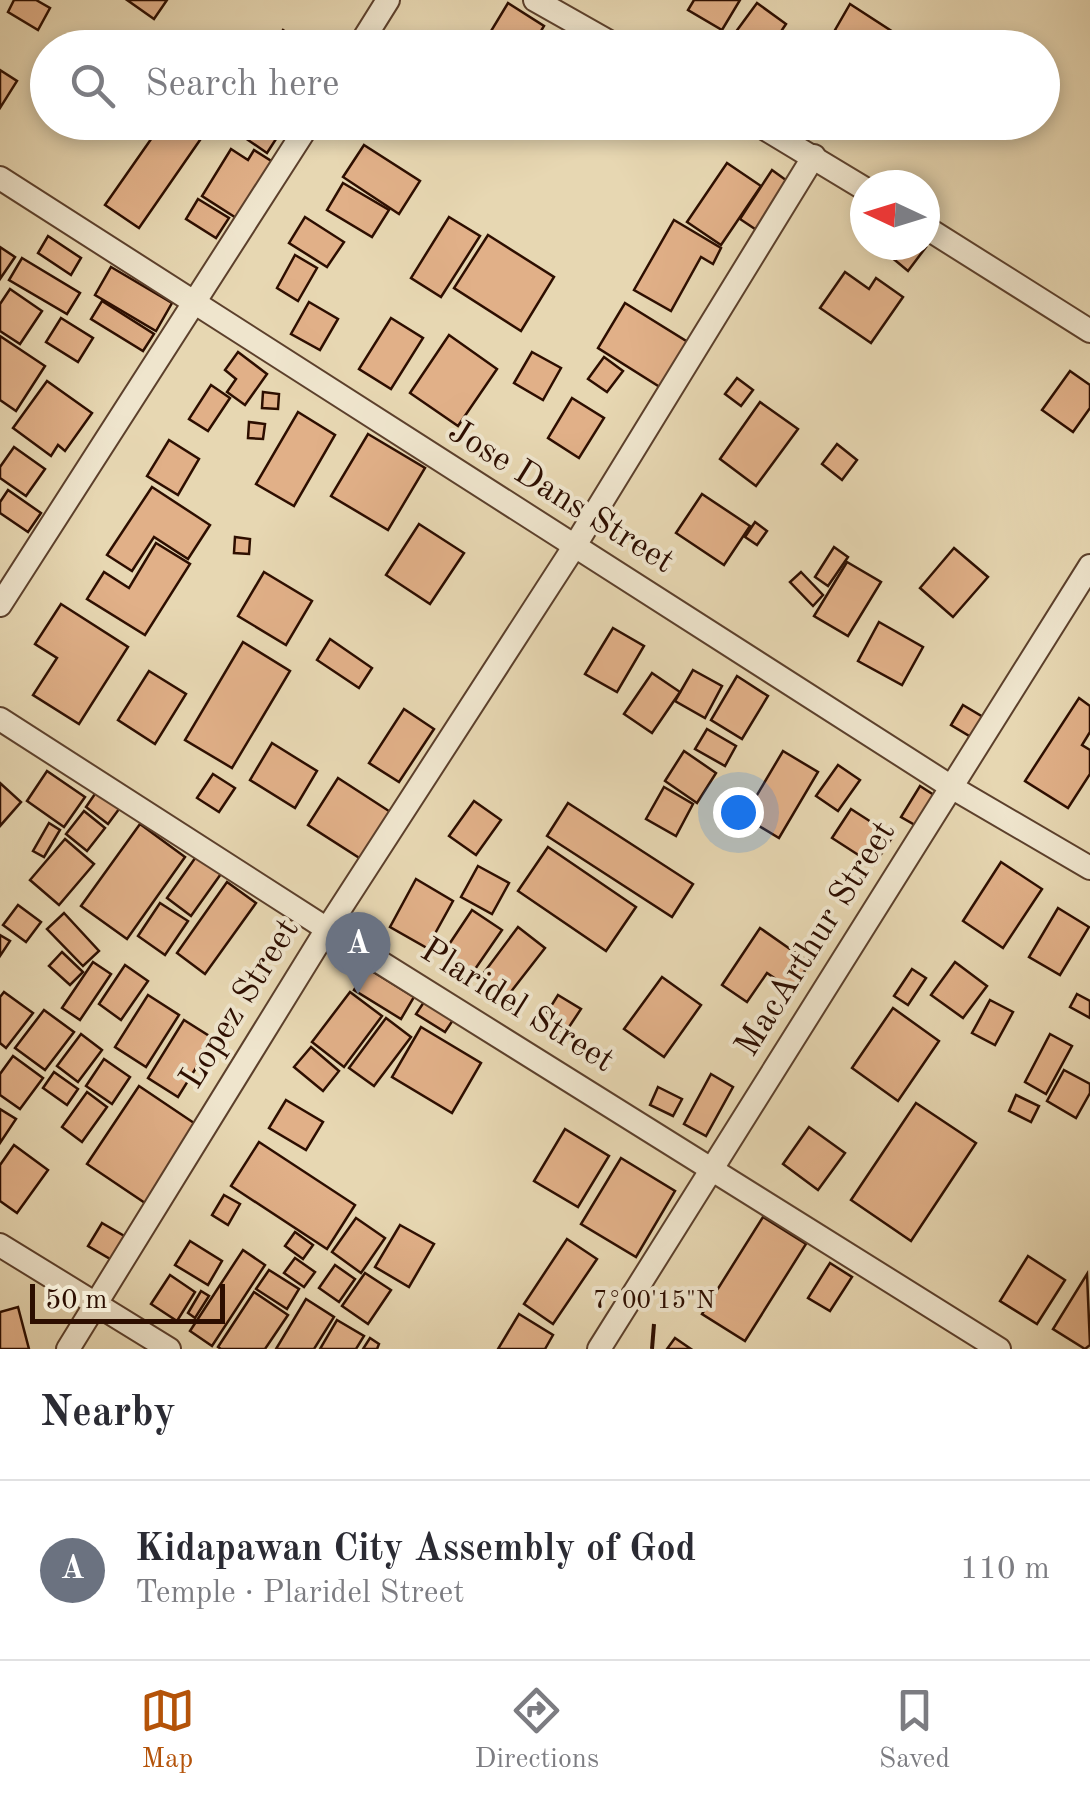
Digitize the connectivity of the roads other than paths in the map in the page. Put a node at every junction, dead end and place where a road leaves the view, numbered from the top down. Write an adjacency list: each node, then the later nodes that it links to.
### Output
1 (388, 0): 3 (street)
2 (535, 0): 4 (street)
3 (369, 30)
4 (588, 30)
5 (299, 140): 11 (street)
6 (786, 140): 7 (street)
7 (814, 156): 9 (street); 13 (street, Lopez Street)
8 (0, 178): 11 (street, Jose Dans Street)
9 (850, 179)
10 (940, 236): 12 (street)
11 (194, 305): 13 (street, Jose Dans Street); 15 (street)
12 (1090, 331)
13 (574, 547): 17 (street, Jose Dans Street); 19 (street, Lopez Street)
14 (1090, 566): 17 (street, MacArthur Street)
15 (0, 605)
16 (0, 719): 19 (street, Plaridel Street)
17 (953, 788): 18 (street, Jose Dans Street); 20 (street, MacArthur Street)
18 (1090, 868)
19 (327, 928): 20 (street, Plaridel Street); 22 (street, Lopez Street)
20 (712, 1169): 25 (street, MacArthur Street); 26 (street, Plaridel Street)
21 (0, 1245): 22 (street)
22 (97, 1304): 23 (street, Lopez Street); 24 (street)
23 (68, 1349)
24 (169, 1349)
25 (600, 1349)
26 (1000, 1349)

